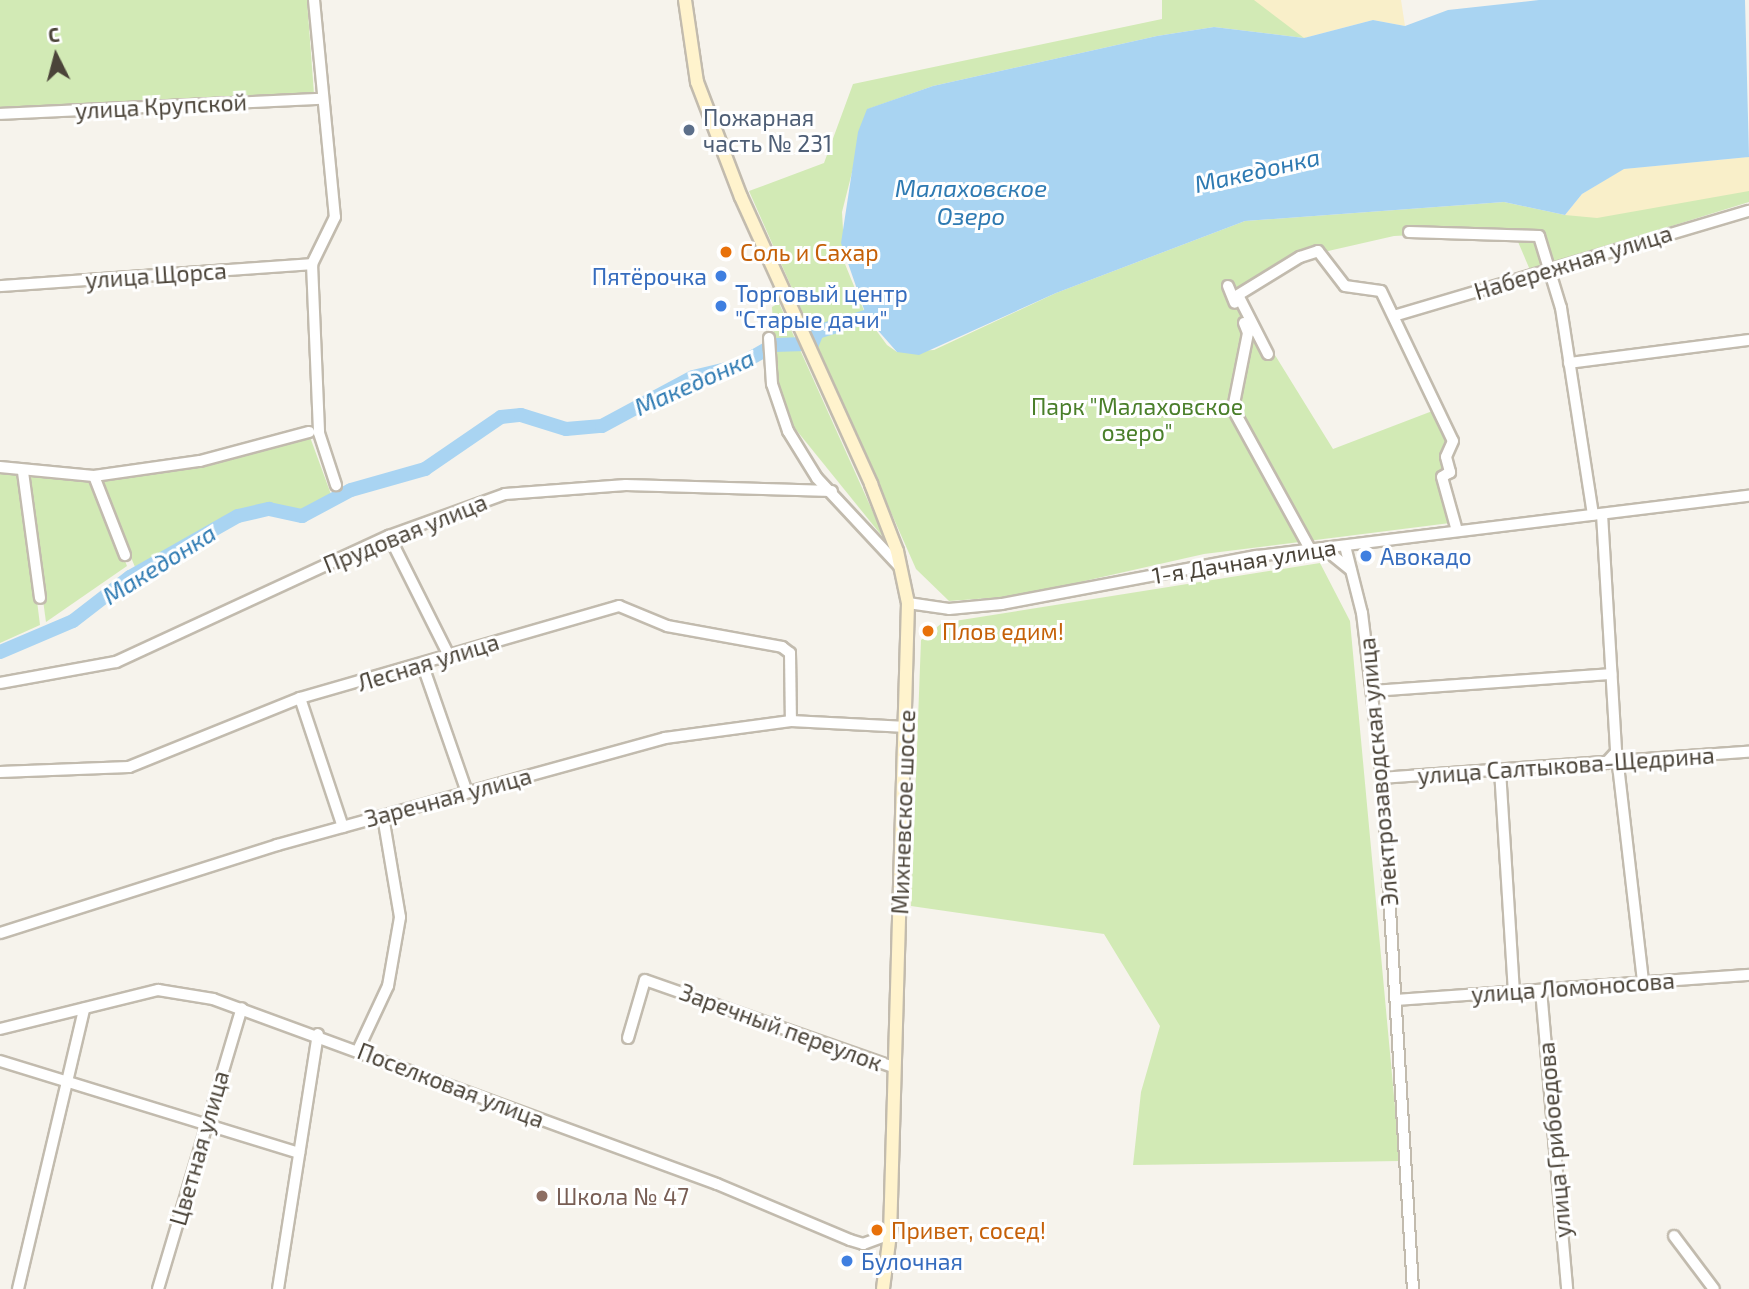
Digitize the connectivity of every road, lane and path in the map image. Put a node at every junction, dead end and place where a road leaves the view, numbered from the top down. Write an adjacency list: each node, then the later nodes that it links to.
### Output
1 (314, 0): 3 (street)
2 (685, 0): 30 (main road, Михневское шоссе)
3 (321, 99): 4 (street, улица Крупской); 7 (street)
4 (0, 114)
5 (1749, 211): 8 (street, Набережная улица)
6 (1409, 232): 8 (street)
7 (312, 264): 10 (street, улица Щорса); 20 (street)
8 (1553, 270): 11 (street, Набережная улица); 15 (street)
9 (1228, 285): 28 (street)
10 (0, 286)
11 (1397, 315): 14 (street); 24 (street)
12 (769, 338): 21 (street)
13 (1749, 340): 15 (street)
14 (1268, 354)
15 (1569, 363): 23 (street)
16 (309, 432): 19 (street)
17 (0, 467): 18 (street)
18 (23, 472): 19 (street); 32 (street)
19 (94, 476): 29 (street)
20 (336, 485)
21 (832, 491): 25 (street, Прудовая улица); 30 (street)
22 (1749, 496): 23 (street, 1-я Дачная улица)
23 (1597, 514): 24 (street, 1-я Дачная улица); 36 (street)
24 (1456, 527): 26 (street, 1-я Дачная улица)
25 (389, 536): 34 (street); 37 (street, Прудовая улица)
26 (1345, 546): 27 (street, 1-я Дачная улица); 31 (street, Электрозаводская улица)
27 (1325, 549): 28 (street, 1-я Дачная улица); 31 (street)
28 (1311, 551): 33 (street, 1-я Дачная улица)
29 (125, 555)
30 (903, 570): 33 (main road, Михневское шоссе)
31 (1351, 570): 38 (street, Электрозаводская улица)
32 (40, 598)
33 (908, 603): 41 (main road, Михневское шоссе)
34 (449, 656): 35 (street, Лесная улица); 40 (street, Лесная улица)
35 (423, 666): 39 (street, Лесная улица); 50 (street)
36 (1611, 674): 38 (street); 42 (street)
37 (0, 683)
38 (1374, 691): 49 (street, Электрозаводская улица)
39 (300, 698): 48 (street, Лесная улица); 52 (street)
40 (791, 721): 41 (street, Заречная улица); 50 (street, Заречная улица)
41 (907, 727): 66 (main road, Михневское шоссе)
42 (1616, 752): 44 (street); 45 (street)
43 (1749, 752): 44 (street, улица Салтыкова-Щедрина)
44 (1629, 762): 46 (street, улица Салтыкова-Щедрина)
45 (1606, 763): 46 (street, улица Салтыкова-Щедрина); 47 (street, улица Салтыкова-Щедрина)
46 (1618, 765): 55 (street)
47 (1500, 770): 49 (street, улица Салтыкова-Щедрина); 57 (street)
48 (0, 772)
49 (1382, 778): 58 (street, Электрозаводская улица)
50 (467, 792): 51 (street, Заречная улица)
51 (383, 816): 52 (street, Заречная улица); 64 (street)
52 (342, 827): 53 (street, Заречная улица)
53 (0, 933)
54 (1749, 975): 55 (street, улица Ломоносова)
55 (1643, 982): 56 (street, улица Ломоносова)
56 (1541, 990): 57 (street, улица Ломоносова); 77 (street, улица Грибоедова)
57 (1514, 992): 58 (street, улица Ломоносова)
58 (1397, 1000): 76 (street, Электрозаводская улица)
59 (242, 1007): 60 (street, Поселковая улица); 62 (street, Поселковая улица); 68 (street, Цветная улица)
60 (84, 1009): 61 (street, Поселковая улица); 67 (street)
61 (0, 1029)
62 (318, 1034): 64 (street, Поселковая улица); 69 (street)
63 (628, 1038): 66 (street, Заречный переулок)
64 (358, 1050): 70 (street, Поселковая улица)
65 (0, 1061): 67 (street)
66 (894, 1067): 70 (main road, Михневское шоссе)
67 (65, 1086): 68 (street); 72 (street)
68 (206, 1126): 69 (street); 73 (street, Цветная улица)
69 (299, 1153): 74 (street)
70 (890, 1234): 75 (main road, Михневское шоссе)
71 (1674, 1236): 78 (street)
72 (18, 1289)
73 (158, 1289)
74 (278, 1289)
75 (883, 1289)
76 (1413, 1289)
77 (1567, 1289)
78 (1714, 1289)

